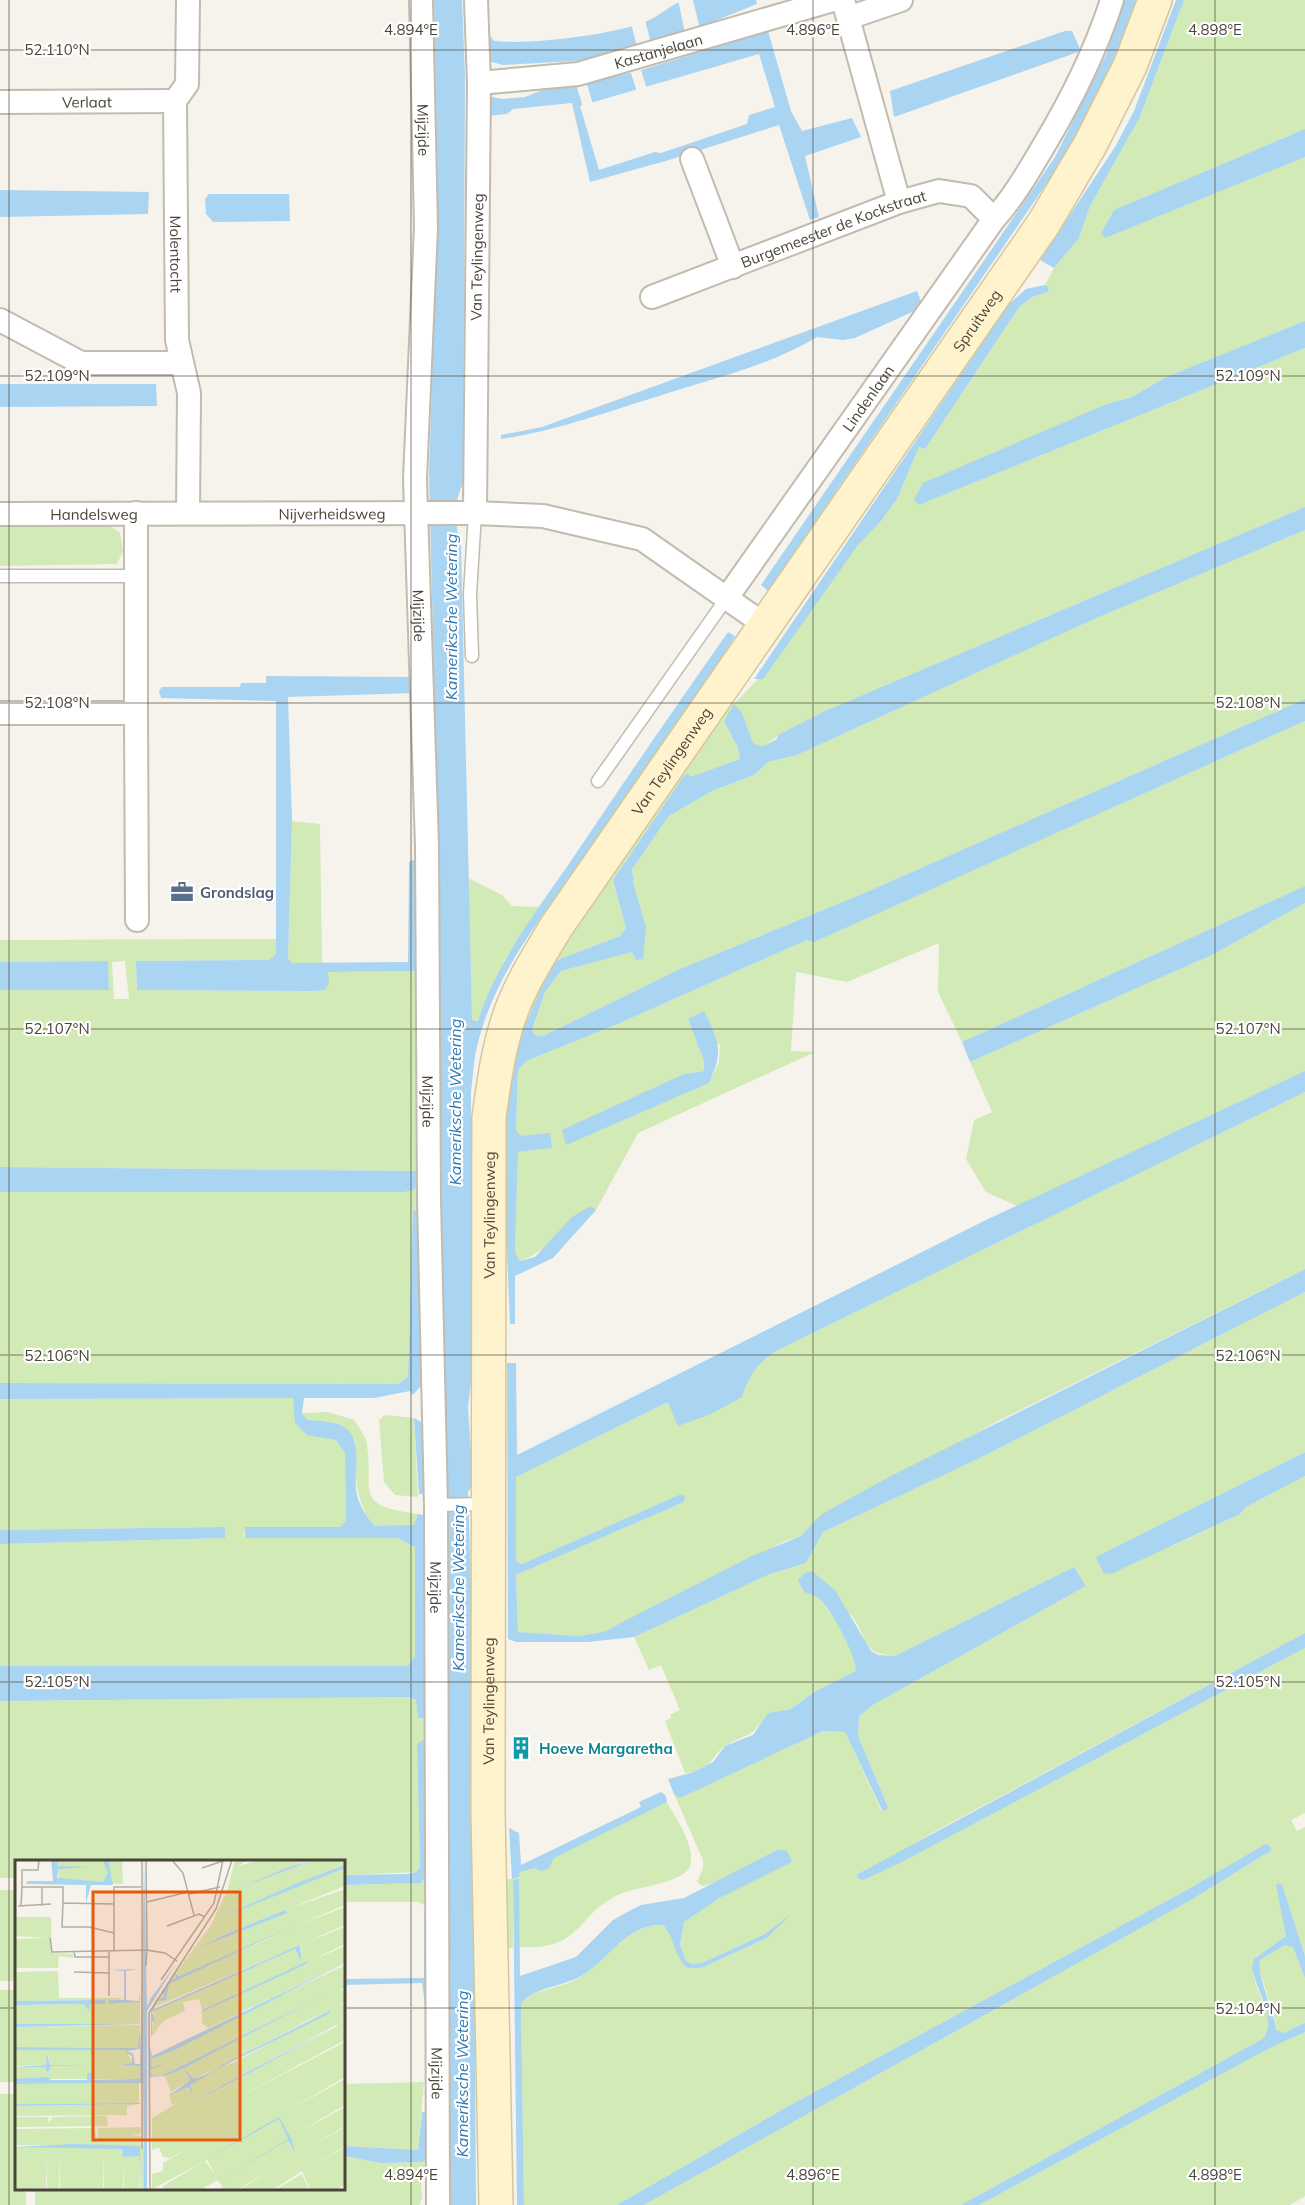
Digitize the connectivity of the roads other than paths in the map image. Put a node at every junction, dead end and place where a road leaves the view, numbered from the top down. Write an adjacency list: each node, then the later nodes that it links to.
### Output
1 (188, 0): 10 (street, Molentocht)
2 (421, 0): 23 (street, Mijzijde)
3 (476, 0): 9 (street, Van Teylingenweg)
4 (833, 0): 9 (street, Kastanjelaan)
5 (902, 0): 8 (street)
6 (1112, 0): 14 (street, Lindenlaan)
7 (1155, 0): 27 (main road, Spruitweg)
8 (846, 9): 13 (street)
9 (479, 83): 21 (street, Van Teylingenweg)
10 (175, 101): 11 (street, Verlaat); 18 (street, Molentocht)
11 (0, 102)
12 (692, 159): 15 (street, Burgemeester de Kockstraat)
13 (899, 202): 14 (street, Burgemeester de Kockstraat); 15 (street, Burgemeester de Kockstraat)
14 (994, 219): 26 (street, Lindenlaan)
15 (733, 267): 16 (street, Burgemeester de Kockstraat)
16 (652, 297)
17 (0, 320): 18 (street)
18 (180, 363): 20 (street, Molentocht)
19 (136, 513): 20 (street, Handelsweg); 22 (street, Handelsweg); 25 (street)
20 (188, 513): 23 (street, Nijverheidsweg)
21 (468, 513): 23 (street, Nijverheidsweg); 26 (street); 28 (lane, Van Teylingenweg)
22 (0, 514)
23 (424, 514): 34 (street, Mijzijde)
24 (0, 576): 25 (lane)
25 (136, 576): 30 (street)
26 (726, 599): 27 (street); 31 (lane, Lindenlaan)
27 (765, 625): 33 (main road, Van Teylingenweg)
28 (472, 656)
29 (0, 713): 30 (street)
30 (136, 713): 32 (street)
31 (598, 781)
32 (137, 920)
33 (483, 1504): 34 (lane); 36 (main road, Van Teylingenweg)
34 (438, 1505): 35 (street, Mijzijde)
35 (438, 2205)
36 (496, 2205)

